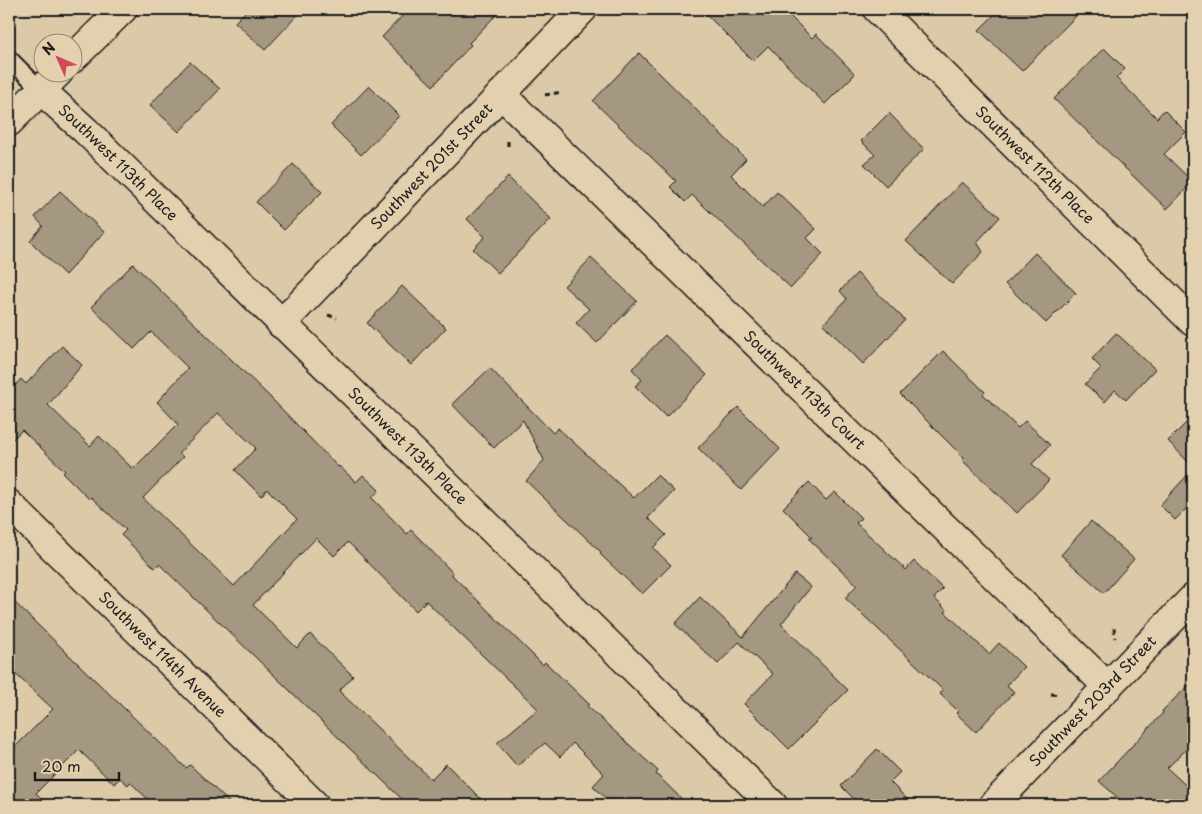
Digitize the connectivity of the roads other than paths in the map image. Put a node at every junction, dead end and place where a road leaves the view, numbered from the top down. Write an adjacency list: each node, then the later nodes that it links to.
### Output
1 (123, 9): 4 (street)
2 (583, 9): 8 (street, Southwest 201st Street)
3 (877, 9): 10 (street, Southwest 112th Place)
4 (82, 49)
5 (9, 58): 6 (lane)
6 (32, 71)
7 (50, 82): 9 (street); 11 (street, Southwest 113th Place)
8 (501, 94): 11 (street, Southwest 201st Street); 14 (street, Southwest 113th Court)
9 (9, 122)
10 (1193, 322)
11 (281, 324): 16 (street, Southwest 113th Place)
12 (9, 504): 15 (street, Southwest 114th Avenue)
13 (1193, 598): 14 (street, Southwest 203rd Street)
14 (1108, 687): 17 (street, Southwest 203rd Street)
15 (315, 805)
16 (773, 805)
17 (993, 805)

